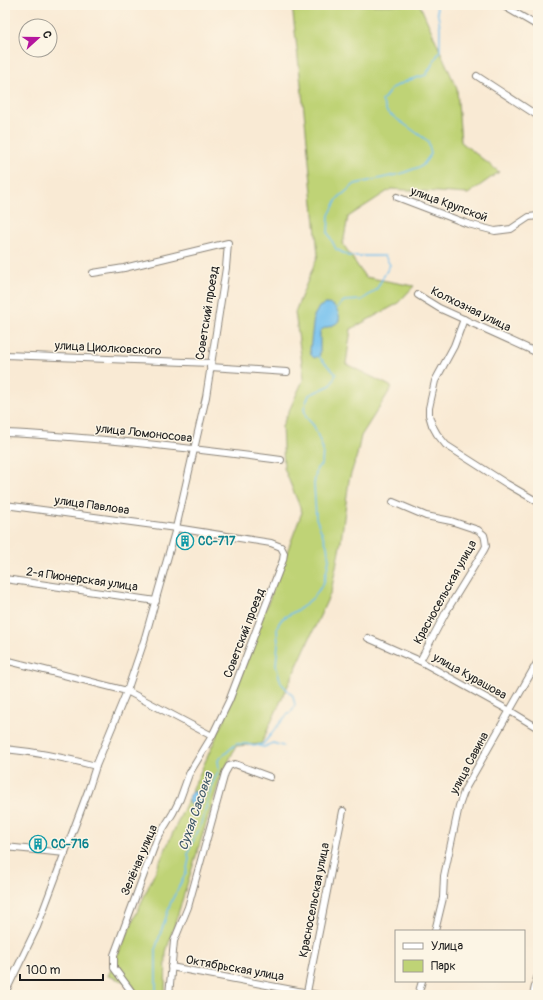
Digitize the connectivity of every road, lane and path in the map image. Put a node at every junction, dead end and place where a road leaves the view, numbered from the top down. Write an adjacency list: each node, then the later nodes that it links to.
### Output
1 (502, 5): 2 (street)
2 (538, 26)
3 (477, 76): 4 (street)
4 (538, 116)
5 (397, 196): 6 (street, улица Крупской)
6 (538, 216)
7 (93, 273): 12 (street, Советский проезд)
8 (418, 295): 9 (street, Колхозная улица)
9 (464, 319): 10 (street, Колхозная улица); 18 (street)
10 (538, 353)
11 (5, 355): 12 (street, улица Циолковского)
12 (211, 365): 13 (street, улица Циолковского); 15 (street, Советский проезд)
13 (287, 372)
14 (5, 433): 15 (street, улица Ломоносова)
15 (194, 449): 16 (street, улица Ломоносова); 20 (street, Советский проезд)
16 (281, 460)
17 (393, 502): 25 (street, Красносельская улица)
18 (538, 502)
19 (5, 505): 20 (street, улица Павлова)
20 (176, 528): 22 (street, Советский проезд); 30 (street, Советский проезд)
21 (5, 579): 22 (street, 2-я Пионерская улица)
22 (156, 601): 27 (street, Советский проезд)
23 (368, 638): 25 (street, улица Курашова)
24 (5, 660): 27 (street)
25 (420, 661): 28 (street, улица Курашова)
26 (538, 661): 28 (street, улица Савина)
27 (127, 691): 30 (street); 32 (street, Советский проезд)
28 (510, 711): 29 (street, улица Курашова); 37 (street, улица Савина)
29 (538, 728)
30 (212, 736): 43 (street, Зелёная улица)
31 (5, 749): 32 (street)
32 (96, 766): 36 (street, Советский проезд)
33 (270, 777): 38 (street)
34 (343, 811): 41 (street, Красносельская улица)
35 (5, 847): 36 (street)
36 (65, 853): 42 (street, Советский проезд)
37 (435, 930)
38 (171, 967): 41 (street, Октябрьская улица); 44 (street)
39 (538, 978): 47 (street)
40 (422, 982): 46 (street)
41 (307, 992): 45 (street, Октябрьская улица)
42 (5, 993)
43 (134, 995)
44 (169, 995)
45 (319, 995)
46 (418, 995)
47 (534, 995)

